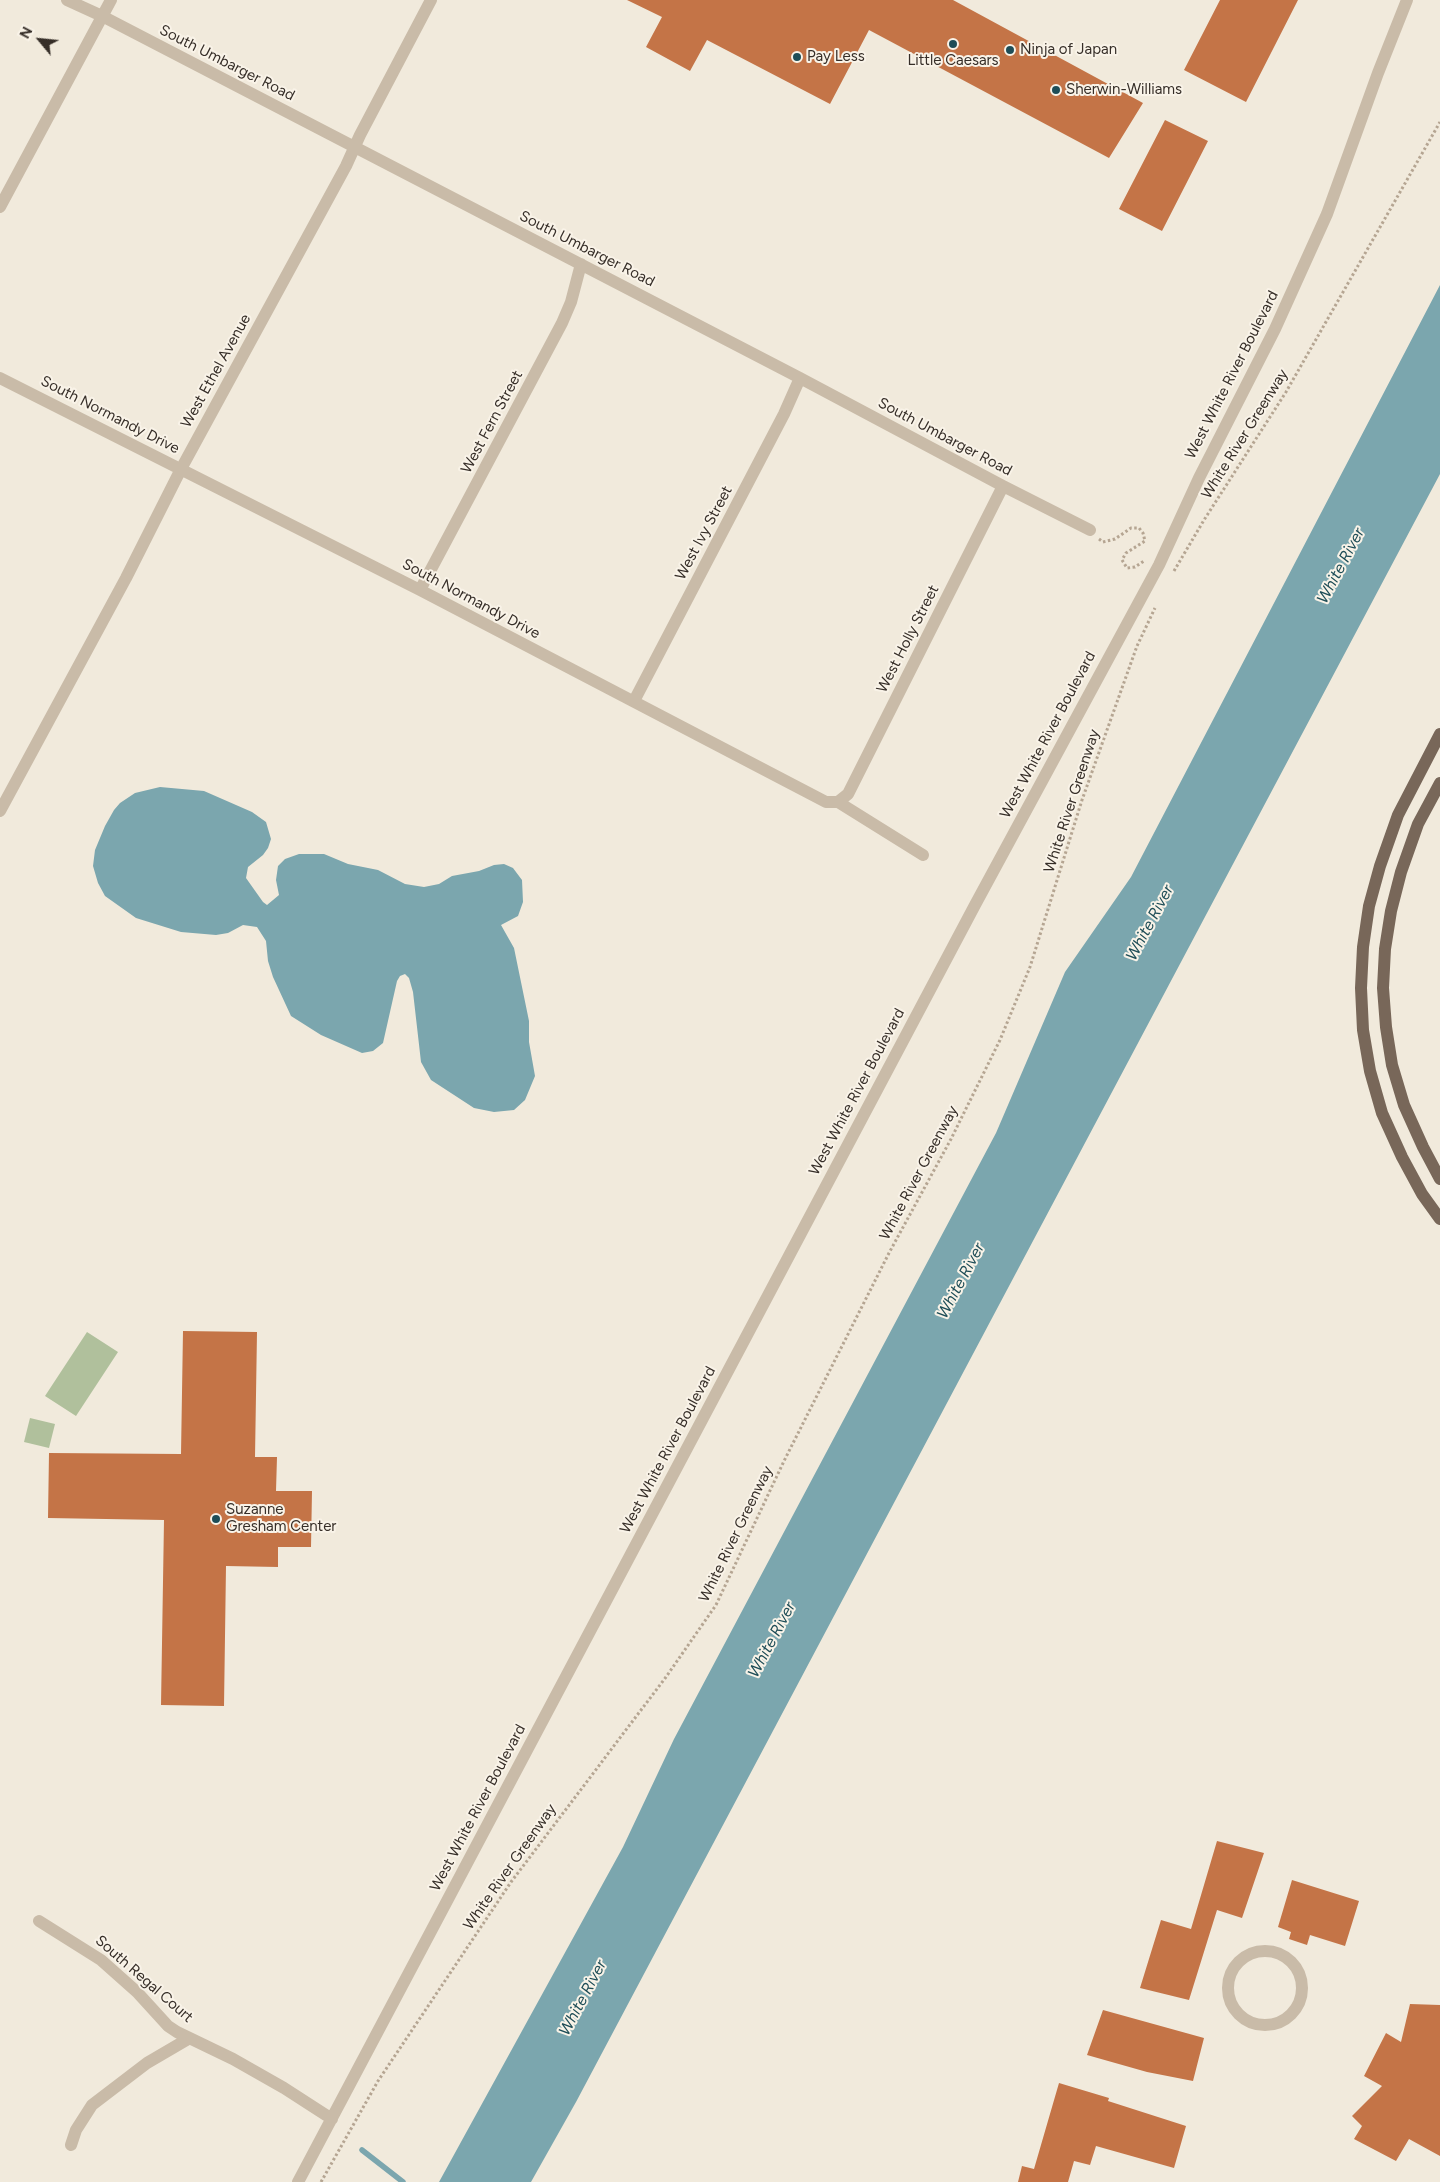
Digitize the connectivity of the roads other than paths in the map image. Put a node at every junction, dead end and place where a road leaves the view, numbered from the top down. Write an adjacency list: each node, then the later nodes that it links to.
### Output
1 (67, 0): 5 (street, South Umbarger Road)
2 (111, 0): 5 (street)
3 (431, 0): 6 (street, West Ethel Avenue)
4 (1407, 0): 26 (street, West White River Boulevard)
5 (102, 16): 6 (street, South Umbarger Road); 7 (street)
6 (355, 147): 8 (street, South Umbarger Road); 11 (street, West Ethel Avenue)
7 (0, 207)
8 (581, 264): 10 (street, South Umbarger Road); 14 (street, West Fern Street)
9 (0, 378): 11 (street, South Normandy Drive)
10 (800, 378): 12 (street, South Umbarger Road); 15 (street, West Ivy Street)
11 (181, 469): 14 (street, South Normandy Drive); 19 (street, West Ethel Avenue)
12 (1003, 486): 13 (street, South Umbarger Road); 18 (street, West Holly Street)
13 (1090, 530)
14 (420, 590): 15 (street, South Normandy Drive)
15 (634, 701): 18 (street, South Normandy Drive)
16 (1440, 734): 22 (main road)
17 (1440, 783): 21 (main road)
18 (838, 802): 20 (street, South Normandy Drive)
19 (0, 811)
20 (923, 856)
21 (1440, 1178)
22 (1440, 1219)
23 (39, 1921): 25 (street, South Regal Court)
24 (1242, 2018): 24 (street)
25 (188, 2039): 26 (street, South Regal Court); 27 (street)
26 (332, 2119): 28 (street, West White River Boulevard)
27 (71, 2145)
28 (298, 2182)

